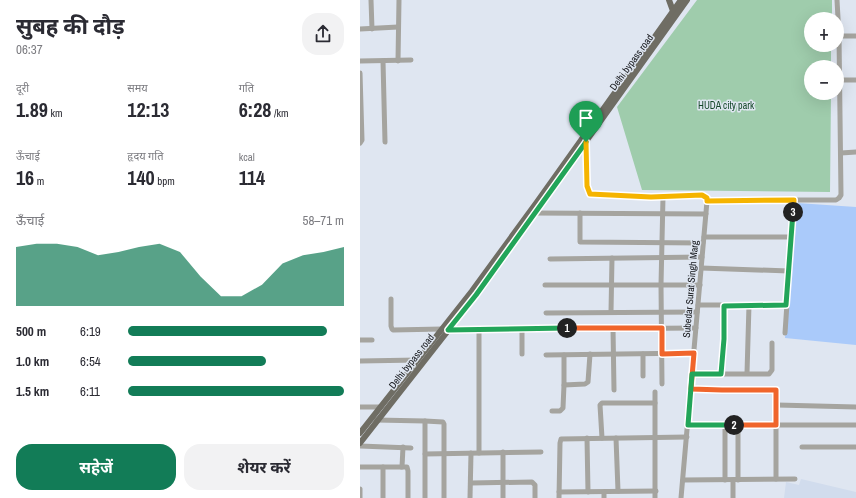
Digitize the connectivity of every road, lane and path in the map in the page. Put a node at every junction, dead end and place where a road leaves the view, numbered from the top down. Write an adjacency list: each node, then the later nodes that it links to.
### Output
1 (371, 0): 10 (street)
2 (399, 0): 8 (street)
3 (670, 0): 6 (main road)
4 (684, 0): 6 (main road, Delhi bypass road); 22 (main road, Delhi bypass road)
5 (837, 0): 7 (street)
6 (673, 12): 29 (main road, Delhi bypass road)
7 (838, 12)
8 (398, 27): 10 (street); 13 (street)
9 (360, 29): 10 (street)
10 (372, 29)
11 (844, 36): 12 (street)
12 (856, 36)
13 (398, 60): 14 (street); 16 (street)
14 (411, 60)
15 (360, 61): 16 (street)
16 (384, 61): 21 (street)
17 (360, 73): 23 (street)
18 (844, 80): 19 (street)
19 (856, 80)
20 (840, 100): 25 (street)
21 (384, 142)
22 (586, 142): 26 (street); 29 (main road, Delhi bypass road)
23 (360, 144)
24 (856, 152): 25 (street)
25 (841, 153): 27 (street)
26 (663, 196): 28 (street); 31 (street)
27 (794, 200): 28 (street); 34 (street)
28 (707, 201): 32 (street, Subedar Surat Singh Marg)
29 (532, 213): 30 (street); 60 (main road, Delhi bypass road)
30 (580, 213): 31 (street); 35 (street)
31 (663, 214): 32 (street); 35 (street)
32 (706, 214): 33 (street, Subedar Surat Singh Marg)
33 (704, 236): 34 (street); 36 (street, Subedar Surat Singh Marg)
34 (791, 237): 42 (street)
35 (662, 243): 36 (street); 39 (street)
36 (703, 243): 37 (street, Subedar Surat Singh Marg)
37 (702, 257): 39 (street); 41 (street, Subedar Surat Singh Marg)
38 (612, 258): 39 (street); 40 (street); 44 (street)
39 (662, 258): 45 (street)
40 (550, 259)
41 (701, 268): 42 (street); 46 (street, Subedar Surat Singh Marg)
42 (789, 271): 50 (street)
43 (545, 285): 44 (street)
44 (612, 285): 45 (street); 52 (street)
45 (662, 285): 46 (street); 53 (street)
46 (700, 286): 48 (street, Subedar Surat Singh Marg)
47 (391, 299): 60 (street)
48 (698, 305): 51 (street); 54 (street, Subedar Surat Singh Marg)
49 (749, 305): 50 (street); 51 (street); 76 (street)
50 (786, 305): 62 (street)
51 (724, 306): 78 (street)
52 (611, 312): 53 (street); 55 (street)
53 (662, 312): 54 (street); 58 (street)
54 (697, 312): 59 (street, Subedar Surat Singh Marg)
55 (546, 313)
56 (522, 328): 57 (street); 61 (street); 67 (street)
57 (613, 328): 58 (street); 69 (street)
58 (662, 328): 59 (street); 71 (street)
59 (696, 328): 66 (street, Subedar Surat Singh Marg)
60 (445, 329): 61 (street); 74 (main road, Delhi bypass road)
61 (479, 329): 114 (street)
62 (785, 333)
63 (360, 340): 64 (street)
64 (372, 340)
65 (772, 343): 76 (street)
66 (694, 353): 71 (street); 77 (street, Subedar Surat Singh Marg)
67 (522, 354)
68 (590, 354): 69 (street); 73 (street); 81 (street)
69 (614, 354): 70 (street); 83 (street)
70 (643, 354): 71 (street); 79 (street)
71 (662, 354): 80 (street)
72 (546, 355): 73 (street)
73 (564, 355): 81 (street)
74 (422, 358): 75 (street); 85 (main road, Delhi bypass road)
75 (360, 361)
76 (747, 373): 78 (street)
77 (692, 374): 78 (street); 82 (street, Subedar Surat Singh Marg)
78 (721, 374)
79 (643, 376)
80 (662, 384)
81 (564, 386): 91 (street)
82 (691, 389): 88 (street); 94 (street, Subedar Surat Singh Marg)
83 (614, 390)
84 (655, 392): 86 (street)
85 (388, 402): 89 (main road, Delhi bypass road); 92 (main road, Delhi bypass road)
86 (655, 403): 100 (street); 103 (street)
87 (360, 406): 89 (street)
88 (777, 406): 90 (street); 97 (street)
89 (381, 407): 92 (main road, Delhi bypass road)
90 (856, 407)
91 (552, 411)
92 (374, 420): 93 (street); 99 (main road, Delhi bypass road); 105 (main road, Delhi bypass road)
93 (425, 421): 115 (street); 116 (street)
94 (688, 425): 95 (street); 101 (street, Subedar Surat Singh Marg)
95 (725, 425): 96 (street); 123 (street)
96 (738, 425): 97 (street); 124 (street)
97 (776, 425): 98 (street); 120 (street)
98 (856, 425)
99 (360, 433)
100 (656, 437): 101 (street); 104 (street); 130 (street)
101 (687, 437): 122 (street, Subedar Surat Singh Marg)
102 (587, 438): 103 (street); 131 (street); 132 (street)
103 (602, 438): 104 (street)
104 (616, 438): 128 (street)
105 (360, 443)
106 (360, 446): 107 (street)
107 (403, 447): 110 (street); 119 (street)
108 (802, 447): 109 (street)
109 (856, 447)
110 (411, 448)
111 (503, 452): 112 (street); 114 (street); 126 (street)
112 (541, 452)
113 (471, 453): 114 (street); 116 (street); 125 (street)
114 (479, 453)
115 (425, 454): 116 (street); 137 (street)
116 (444, 454): 138 (street)
117 (360, 467): 118 (street)
118 (383, 467): 119 (street); 135 (street)
119 (402, 467): 136 (street)
120 (776, 479): 121 (street); 124 (street)
121 (795, 479)
122 (683, 480): 123 (street); 146 (street, Subedar Surat Singh Marg)
123 (725, 480): 124 (street)
124 (736, 480): 147 (street)
125 (470, 483): 126 (street); 139 (street)
126 (503, 483): 140 (street); 141 (street)
127 (360, 489): 134 (street)
128 (618, 491): 129 (street); 133 (street)
129 (630, 491): 130 (street); 144 (street)
130 (656, 491): 145 (street)
131 (559, 492): 132 (street); 142 (street)
132 (588, 492): 133 (street)
133 (604, 492): 143 (street)
134 (360, 498)
135 (383, 498)
136 (408, 498)
137 (425, 498)
138 (444, 498)
139 (470, 498)
140 (503, 498)
141 (535, 498)
142 (559, 498)
143 (604, 498)
144 (630, 498)
145 (655, 498)
146 (681, 498)
147 (733, 498)

